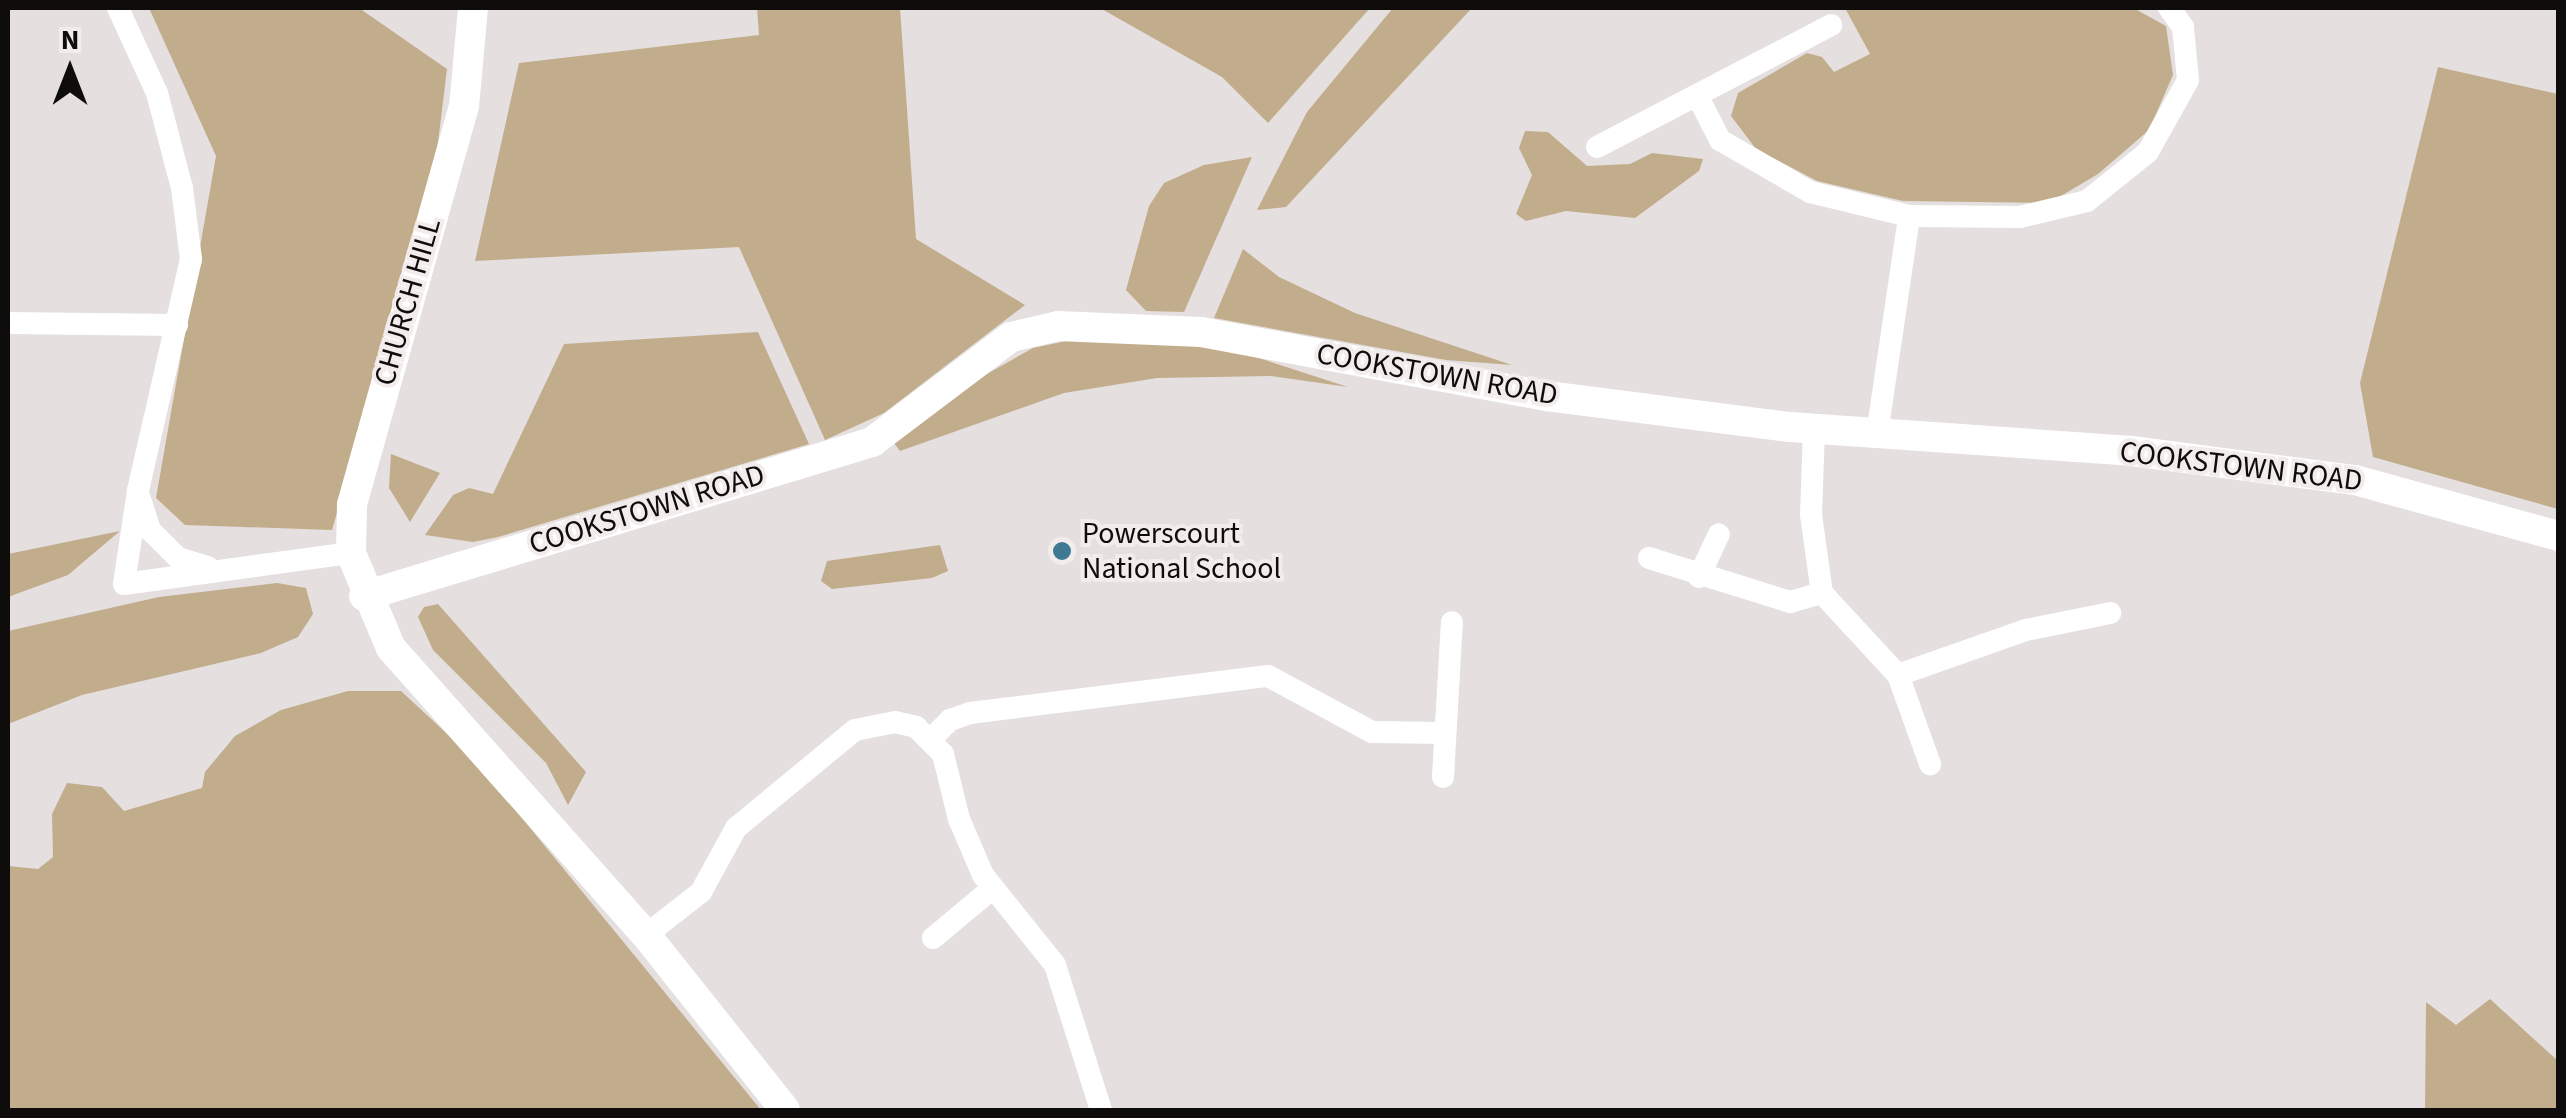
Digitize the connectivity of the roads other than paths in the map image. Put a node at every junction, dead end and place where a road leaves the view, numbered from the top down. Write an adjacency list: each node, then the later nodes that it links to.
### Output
1 (118, 8): 9 (street)
2 (473, 8): 15 (street, CHURCH HILL)
3 (2168, 8): 7 (street)
4 (1832, 25): 5 (street)
5 (1697, 95): 6 (street); 7 (street)
6 (1597, 147)
7 (1909, 216): 11 (street)
8 (8, 324): 9 (street)
9 (177, 325): 12 (street)
10 (1814, 429): 11 (street, COOKSTOWN ROAD); 19 (street); 20 (street, COOKSTOWN ROAD)
11 (1877, 434): 14 (street, COOKSTOWN ROAD)
12 (138, 491): 17 (street); 17 (street)
13 (1719, 534): 18 (street)
14 (2558, 536)
15 (351, 553): 17 (street); 20 (street, CHURCH HILL)
16 (1649, 558): 18 (street)
17 (218, 570)
18 (1699, 578): 19 (street)
19 (1822, 593): 23 (street)
20 (364, 596): 29 (street, CHURCH HILL)
21 (2110, 613): 23 (street)
22 (1452, 622): 24 (street)
23 (1898, 675): 26 (street)
24 (1444, 733): 25 (street); 27 (street)
25 (933, 737): 28 (street); 29 (street)
26 (1930, 764)
27 (1443, 777)
28 (993, 888): 30 (street); 32 (street)
29 (646, 935): 31 (street, CHURCH HILL)
30 (932, 938)
31 (785, 1110)
32 (1101, 1110)

